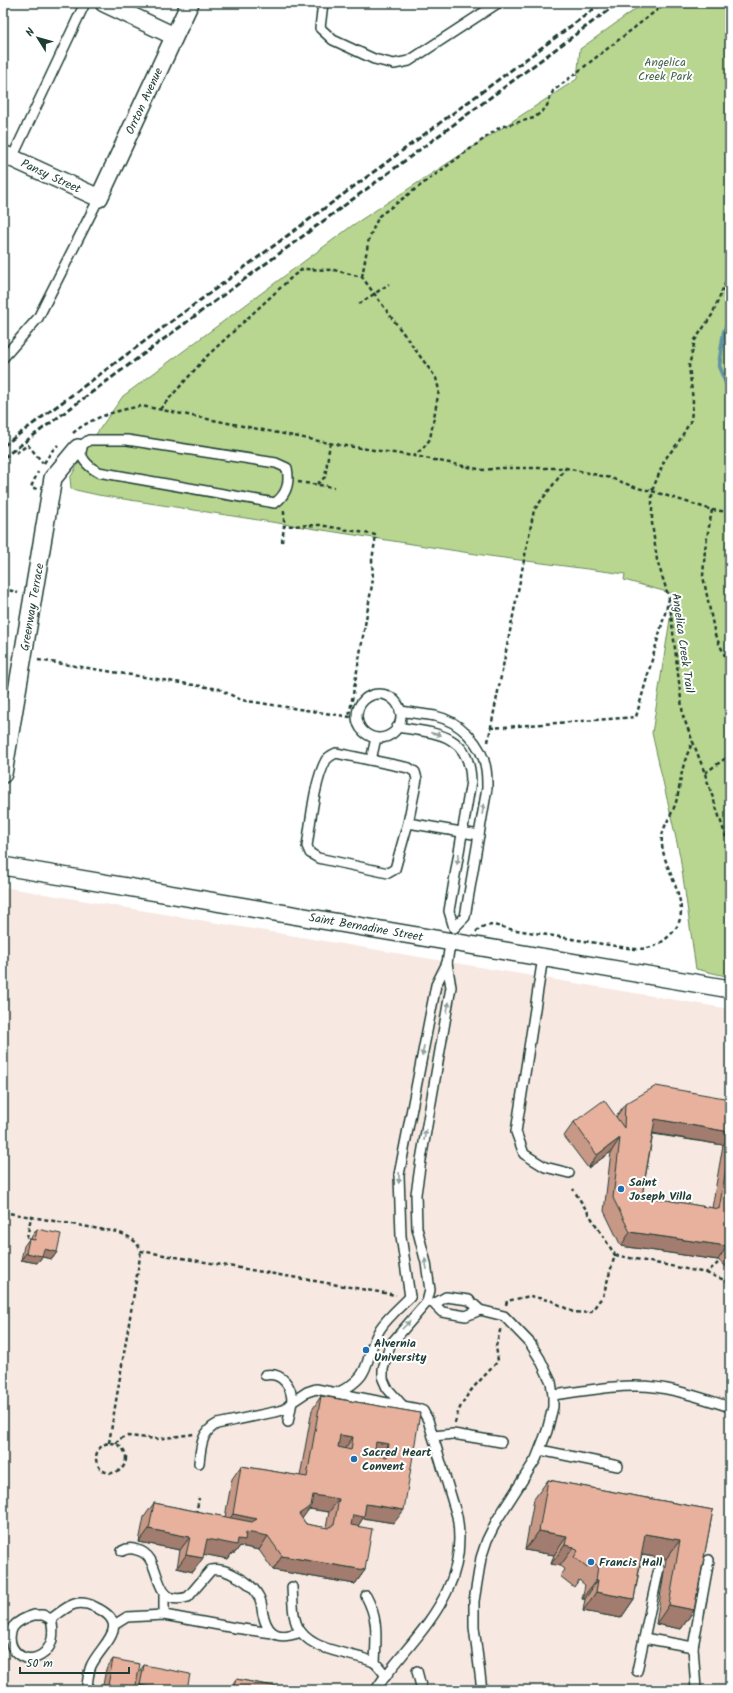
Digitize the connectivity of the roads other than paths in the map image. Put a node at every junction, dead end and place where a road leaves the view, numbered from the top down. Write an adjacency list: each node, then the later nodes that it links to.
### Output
1 (85, 3): 7 (lane)
2 (104, 3): 6 (street)
3 (190, 3): 6 (street, Orrton Avenue)
4 (322, 3): 5 (lane)
5 (498, 3)
6 (174, 36): 8 (street, Orrton Avenue)
7 (7, 156): 8 (street, Pansy Street)
8 (99, 198): 9 (lane)
9 (3, 358)
10 (74, 441): 10 (lane); 17 (street, Greenway Terrace)
11 (400, 712): 12 (lane); 13 (lane); 14 (lane)
12 (397, 727): 13 (lane); 15 (lane, one-way to 15)
13 (376, 738): 16 (lane)
14 (478, 748): 15 (lane); 20 (lane, one-way to 14)
15 (465, 754): 19 (lane)
16 (371, 760): 18 (lane); 18 (lane)
17 (3, 771)
18 (408, 823): 19 (lane)
19 (463, 832): 20 (lane); 22 (lane, one-way to 22)
20 (479, 835): 22 (lane)
21 (3, 866): 22 (street, Saint Bernadine Street)
22 (452, 935): 23 (street, Saint Bernadine Street); 24 (lane)
23 (543, 957): 25 (street, Saint Bernadine Street); 26 (lane)
24 (447, 963): 27 (lane, one-way to 27); 28 (lane, one-way to 24)
25 (730, 989)
26 (569, 1173)
27 (410, 1297): 28 (lane); 30 (lane)
28 (430, 1303): 29 (lane); 29 (lane); 31 (lane, one-way to 28)
29 (480, 1310): 34 (lane)
30 (368, 1366): 31 (lane); 33 (lane)
31 (383, 1369): 36 (lane)
32 (264, 1375): 35 (lane)
33 (337, 1393): 35 (lane); 36 (lane)
34 (553, 1395): 37 (lane); 41 (lane)
35 (292, 1402): 38 (lane); 42 (lane)
36 (403, 1406): 39 (lane)
37 (730, 1407)
38 (288, 1422)
39 (433, 1436): 40 (lane); 62 (lane)
40 (500, 1442)
41 (540, 1450): 43 (lane); 66 (lane)
42 (199, 1463)
43 (618, 1466)
44 (122, 1551): 49 (lane)
45 (709, 1560): 58 (lane)
46 (659, 1568): 57 (lane)
47 (292, 1587): 55 (lane)
48 (89, 1594): 51 (lane)
49 (164, 1594): 52 (lane); 56 (lane)
50 (366, 1596): 59 (lane)
51 (86, 1604): 53 (lane); 54 (lane)
52 (164, 1615): 54 (lane); 56 (lane)
53 (51, 1619): 53 (lane)
54 (114, 1625): 63 (lane)
55 (301, 1632): 56 (lane); 59 (lane)
56 (273, 1633)
57 (644, 1638): 58 (lane); 60 (lane)
58 (693, 1647): 67 (lane)
59 (375, 1663): 62 (lane)
60 (637, 1671)
61 (417, 1672): 65 (lane)
62 (386, 1676): 64 (lane)
63 (86, 1690)
64 (376, 1690)
65 (422, 1690)
66 (482, 1690)
67 (696, 1690)

